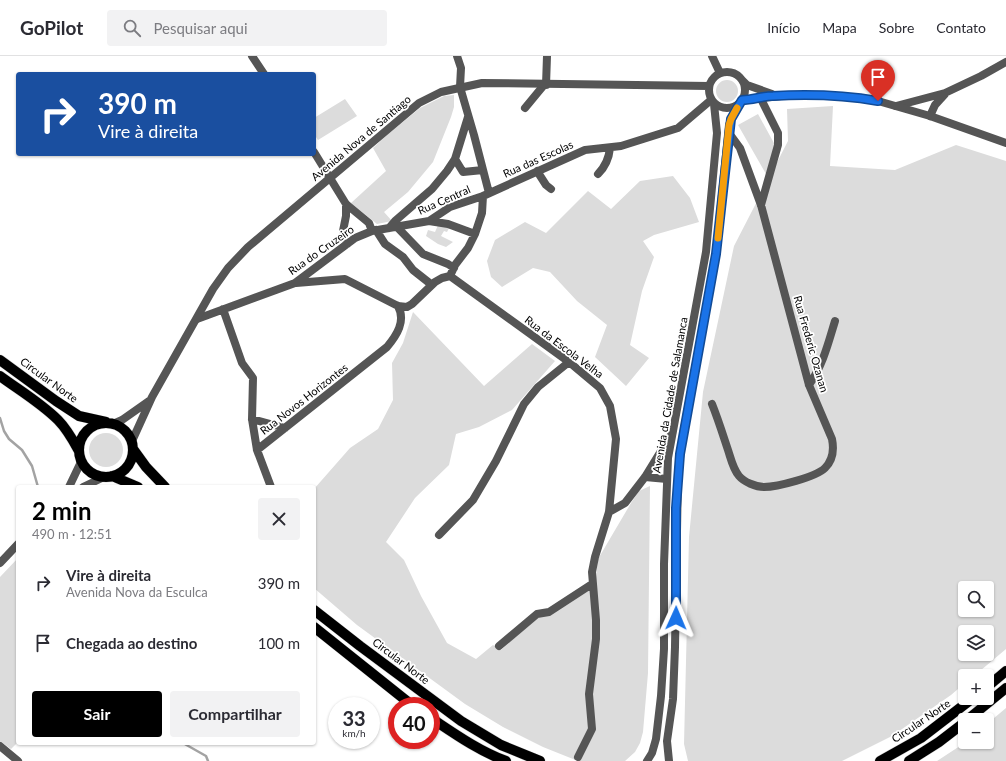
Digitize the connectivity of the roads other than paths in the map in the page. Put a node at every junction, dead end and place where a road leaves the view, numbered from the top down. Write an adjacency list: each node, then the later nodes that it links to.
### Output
1 (252, 56): 6 (street)
2 (457, 56): 11 (street)
3 (547, 56): 9 (street)
4 (712, 56): 7 (street)
5 (1006, 62): 12 (street)
6 (263, 72)
7 (720, 73): 8 (street); 10 (street)
8 (741, 79): 13 (street); 16 (street)
9 (545, 85): 10 (street, Avenida Nova de Santiago); 11 (street, Avenida Nova de Santiago); 18 (street)
10 (709, 86): 15 (street)
11 (460, 87): 20 (street); 29 (street, Avenida Nova de Santiago)
12 (945, 93): 17 (street); 19 (street)
13 (781, 96): 14 (street); 17 (street)
14 (760, 97): 16 (street); 33 (street)
15 (713, 102): 16 (street); 23 (street, Rua das Escolas); 56 (street, Avenida da Cidade de Salamanca)
16 (741, 102): 21 (street, Avenida da Cidade de Salamanca)
17 (896, 106): 19 (street)
18 (525, 108)
19 (930, 116): 22 (street)
20 (468, 117): 25 (street); 26 (street)
21 (729, 133): 33 (street, Rua Frederic Ozanan); 90 (street, Avenida da Cidade de Salamanca)
22 (1006, 143)
23 (610, 148): 27 (street, Rua das Escolas); 28 (street)
24 (316, 155): 29 (street)
25 (455, 159): 26 (street); 35 (street)
26 (483, 170): 31 (street)
27 (537, 171): 30 (street); 31 (street, Rua das Escolas)
28 (598, 174)
29 (330, 178): 32 (street); 45 (street, Avenida Nova de Santiago)
30 (551, 188)
31 (486, 194): 34 (street, Rua Central); 37 (street)
32 (346, 204): 36 (street); 38 (street)
33 (761, 205): 50 (street, Rua Frederic Ozanan)
34 (429, 221): 35 (street, Rua Central); 37 (street)
35 (393, 227): 36 (street, Rua do Cruzeiro); 39 (street)
36 (374, 230): 38 (street, Rua do Cruzeiro); 42 (street)
37 (474, 234): 39 (street)
38 (347, 244): 41 (street, Rua do Cruzeiro)
39 (454, 268): 40 (street)
40 (450, 276): 42 (street); 48 (street, Rua da Escola Velha)
41 (295, 283): 43 (street); 44 (street, Rua do Cruzeiro)
42 (432, 284): 43 (street)
43 (398, 306): 55 (street, Rua Novos Horizontes)
44 (223, 309): 45 (street, Rua do Cruzeiro); 53 (street, Rua Novos Horizontes)
45 (197, 318): 51 (street, Avenida Nova de Santiago)
46 (835, 321): 50 (street)
47 (0, 360): 54 (main road, Circular Norte)
48 (569, 362): 68 (street, Rua da Escola Velha); 69 (street)
49 (0, 376): 59 (main road)
50 (809, 385): 52 (street, Rua Frederic Ozanan)
51 (152, 397): 54 (street, Avenida Nova de Santiago); 57 (street, Avenida Nova de Santiago)
52 (712, 404)
53 (252, 418): 55 (street); 58 (street, Rua Novos Horizontes)
54 (110, 424): 57 (main road); 59 (main road)
55 (285, 428): 58 (street, Rua Novos Horizontes)
56 (672, 433): 60 (street); 62 (street, Avenida da Cidade de Salamanca)
57 (133, 445): 61 (main road); 66 (main road)
58 (258, 450): 67 (street)
59 (80, 455): 61 (main road); 63 (street)
60 (645, 476): 62 (street); 68 (street)
61 (108, 477): 64 (street); 65 (main road)
62 (667, 479): 89 (street, Avenida da Cidade de Salamanca)
63 (70, 485)
64 (88, 485)
65 (132, 485)
66 (163, 485)
67 (270, 485)
68 (609, 512): 72 (street, Rua da Escola Velha)
69 (438, 535)
70 (16, 546): 71 (street)
71 (0, 563)
72 (592, 584): 75 (street); 85 (street, Rua da Escola Velha)
73 (316, 610): 88 (main road, Circular Norte)
74 (316, 629): 79 (main road)
75 (499, 646)
76 (1006, 671): 77 (main road)
77 (994, 681)
78 (1006, 688): 81 (main road)
79 (402, 697)
80 (964, 705): 91 (main road, Circular Norte)
81 (976, 713)
82 (440, 724): 87 (main road)
83 (958, 727): 92 (main road)
84 (0, 746): 86 (street)
85 (578, 757)
86 (18, 761)
87 (506, 761)
88 (540, 761)
89 (647, 761)
90 (669, 761)
91 (880, 761)
92 (908, 761)

